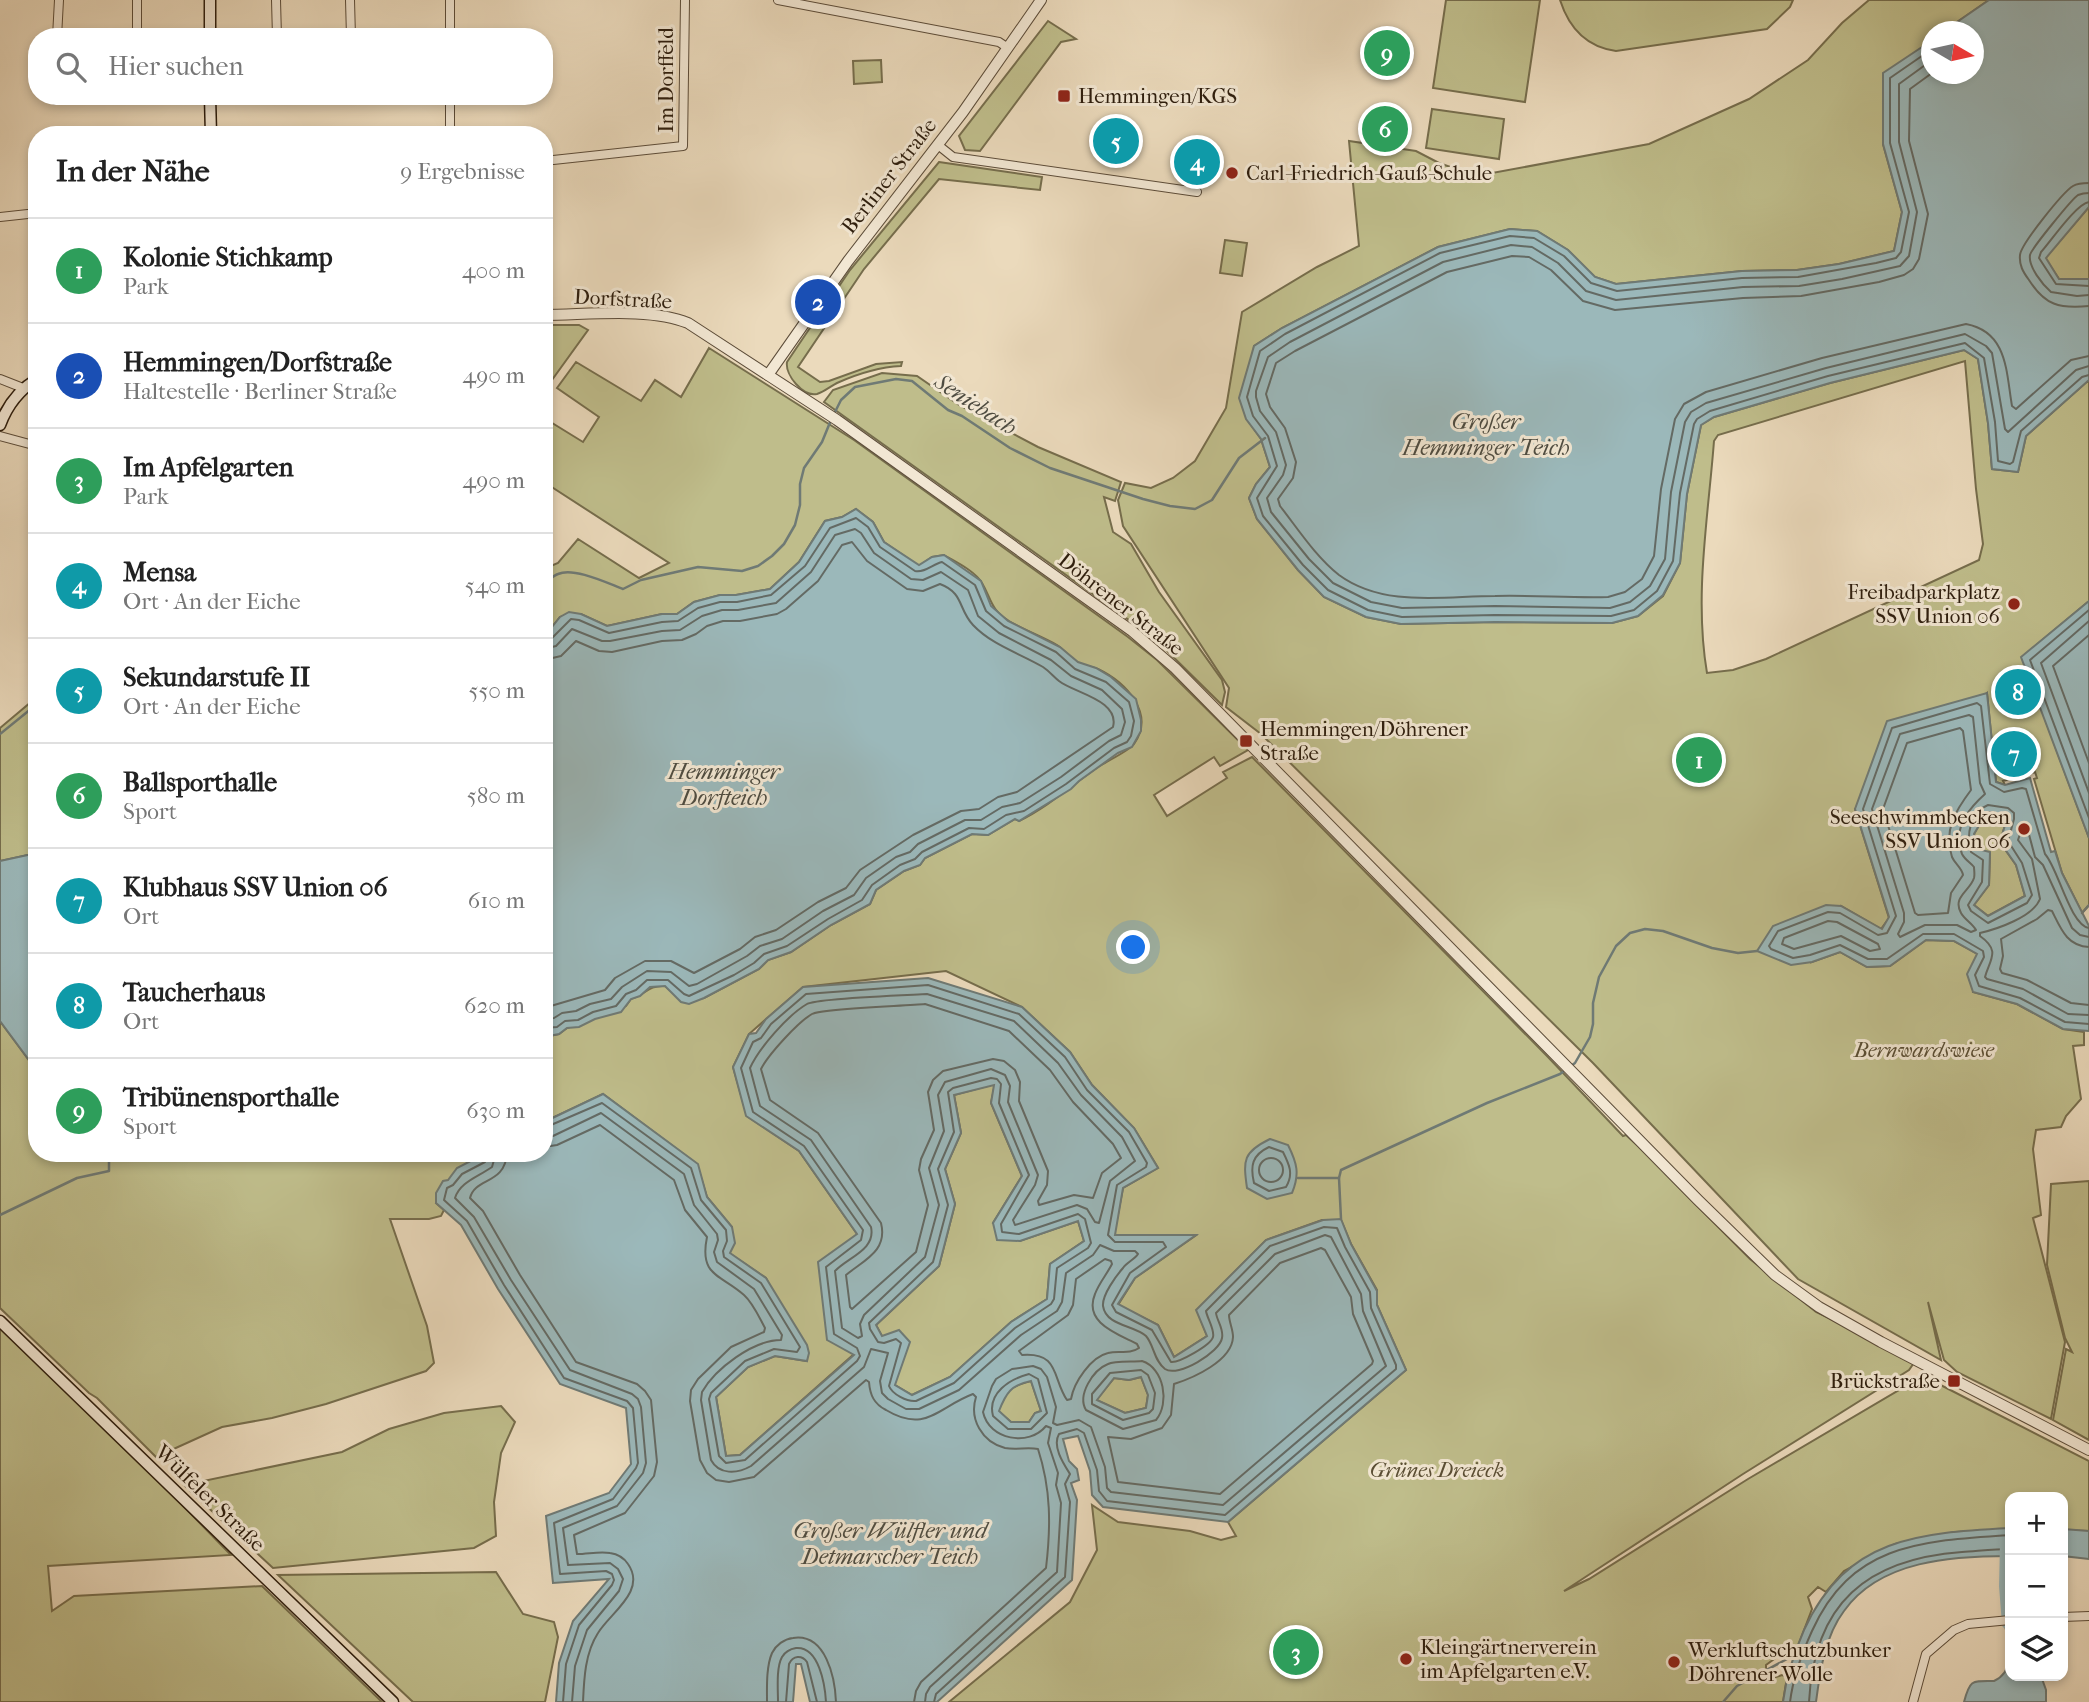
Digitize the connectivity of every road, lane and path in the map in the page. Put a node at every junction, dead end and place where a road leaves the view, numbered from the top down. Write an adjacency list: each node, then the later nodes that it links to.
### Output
1 (59, 0): 10 (street)
2 (136, 0): 11 (street)
3 (209, 0): 12 (main road)
4 (276, 0): 13 (street)
5 (350, 0): 14 (street)
6 (450, 0): 15 (street)
7 (685, 0): 22 (street, Im Dorffeld)
8 (778, 0): 16 (street)
9 (1041, 0): 16 (street, Berliner Straße)
10 (57, 28)
11 (137, 28)
12 (210, 28)
13 (277, 28)
14 (351, 28)
15 (450, 28)
16 (1008, 48): 21 (street, Berliner Straße)
17 (210, 105): 19 (main road)
18 (450, 105): 20 (street)
19 (211, 126)
20 (450, 126)
21 (938, 145): 23 (street); 27 (street, Berliner Straße)
22 (553, 160)
23 (1196, 192)
24 (28, 214): 25 (street)
25 (0, 217)
26 (553, 315): 27 (street, Dorfstraße)
27 (768, 375): 35 (street, Döhrener Straße)
28 (0, 379): 30 (street)
29 (28, 385): 30 (main road)
30 (23, 388): 31 (main road)
31 (0, 425)
32 (0, 436): 33 (street)
33 (28, 444)
34 (0, 1321): 39 (main road, Wülfeler Straße)
35 (2089, 1450)
36 (2089, 1616): 37 (street)
37 (2068, 1617)
38 (2005, 1620): 40 (street)
39 (393, 1702)
40 (1913, 1702)

